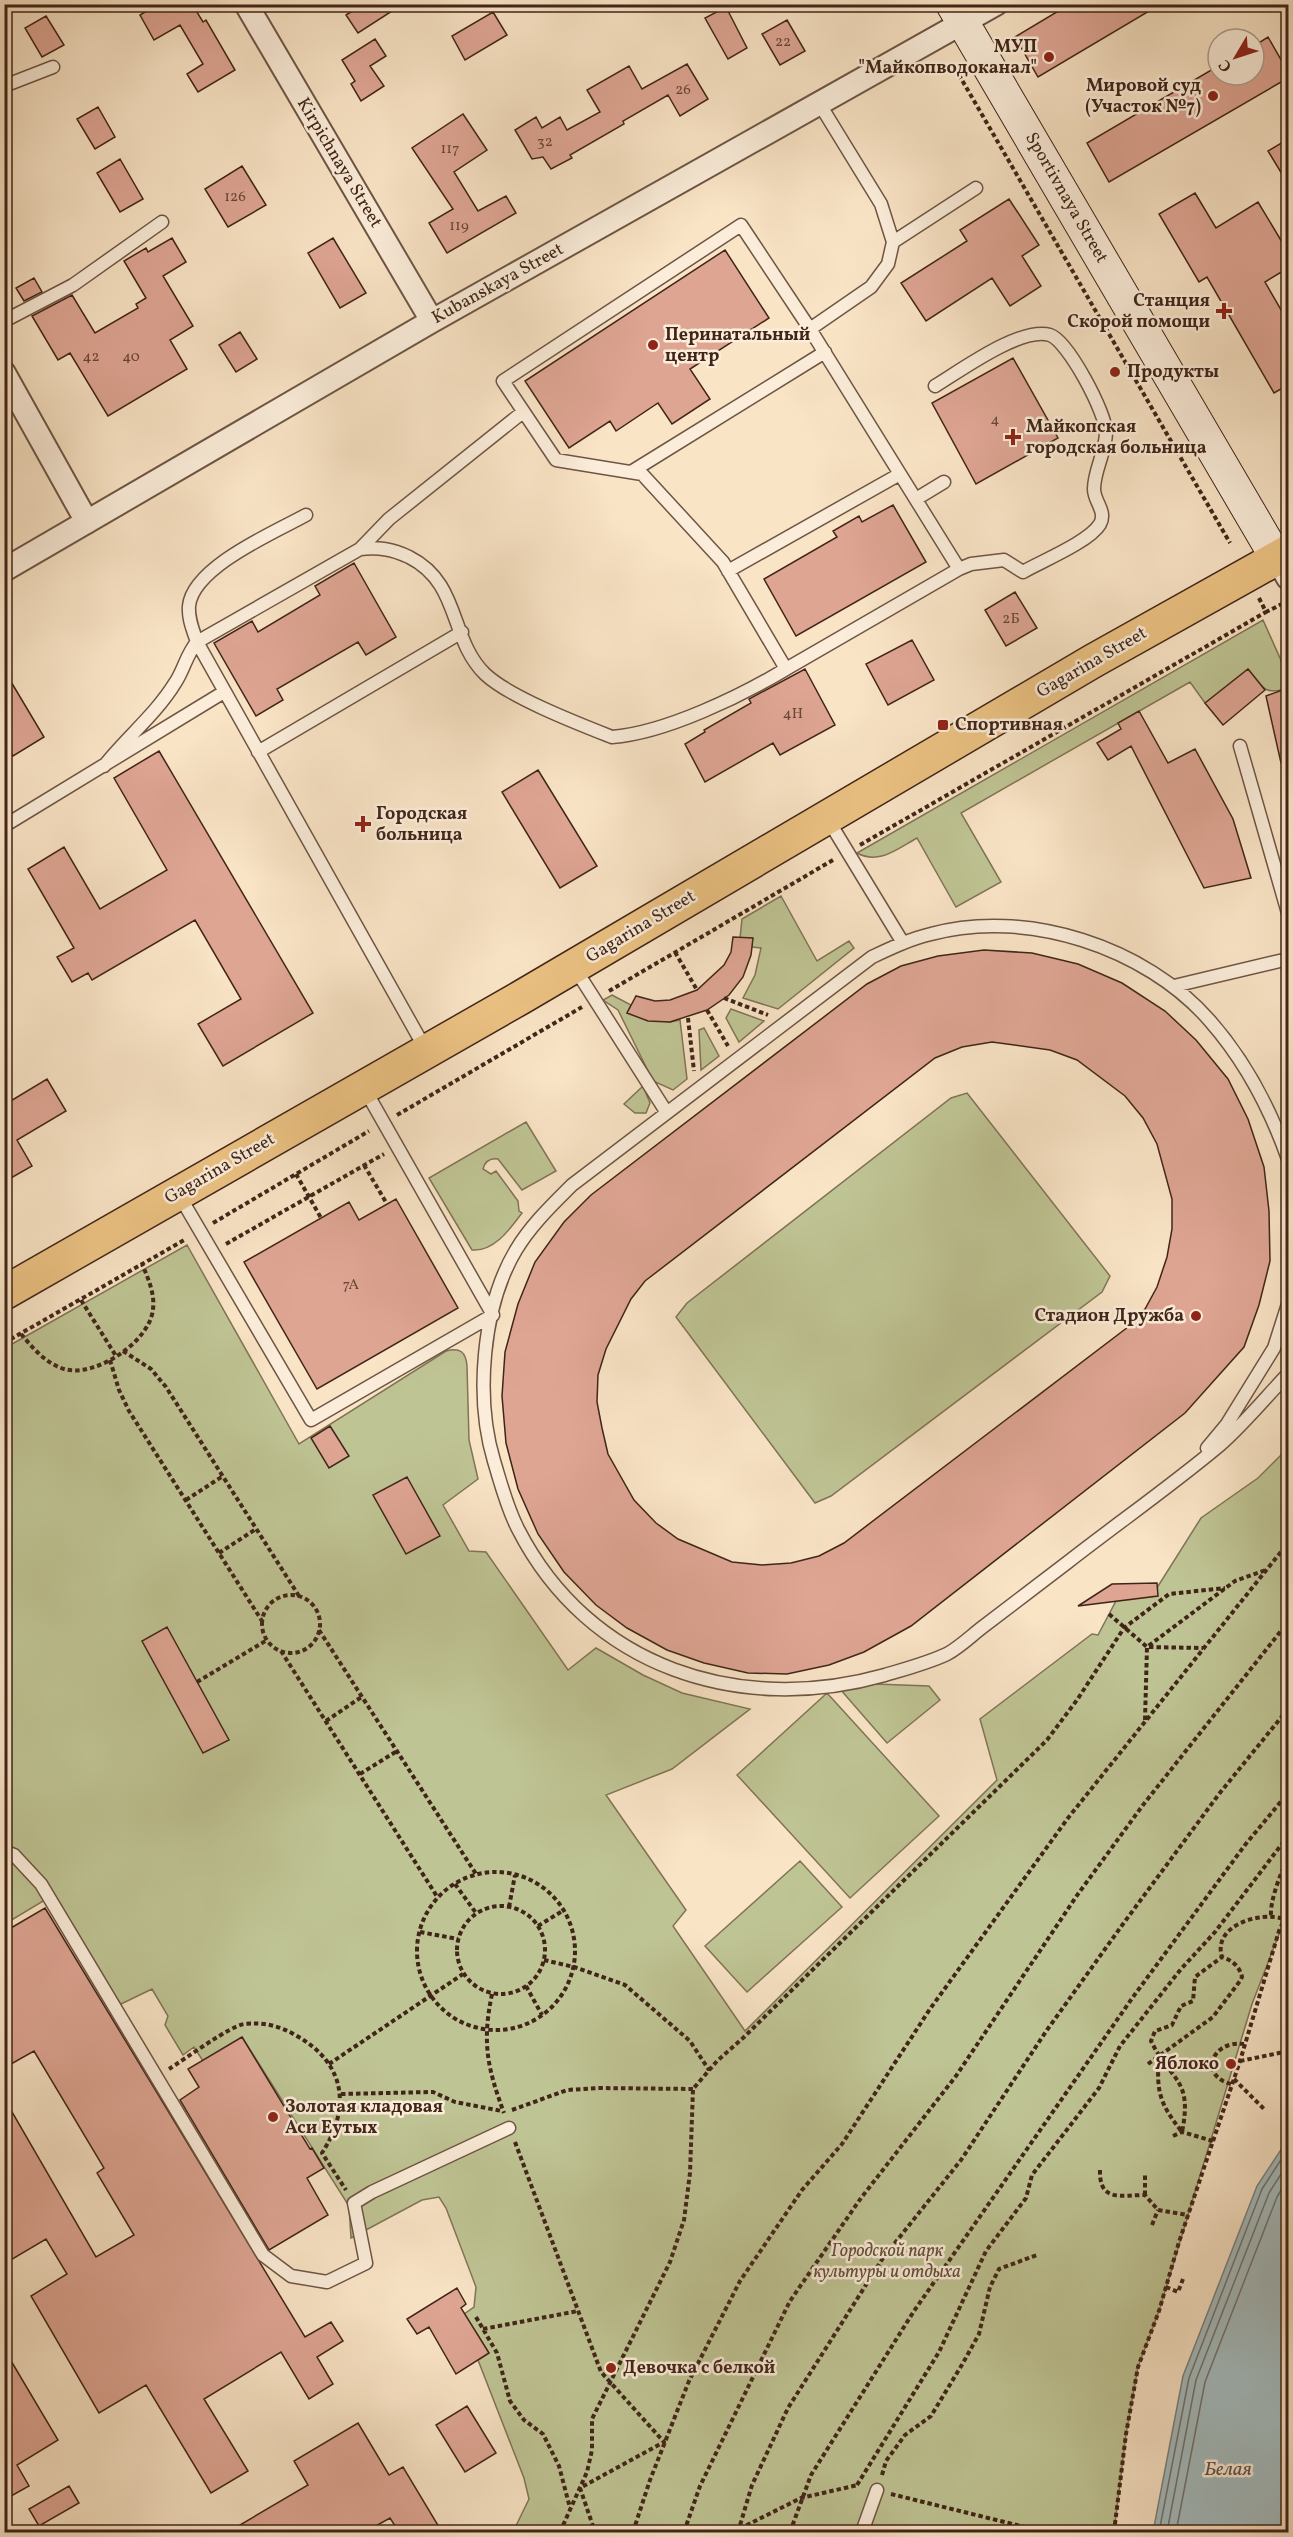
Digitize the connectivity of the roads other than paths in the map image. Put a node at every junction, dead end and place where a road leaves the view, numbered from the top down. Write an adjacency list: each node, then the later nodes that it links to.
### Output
1 (246, 4): 11 (street, Kirpichnaya Street)
2 (996, 4): 3 (street, Kubanskaya Street)
3 (957, 14): 6 (street, Kubanskaya Street); 24 (main road, Sportivnaya Street)
4 (53, 67): 5 (lane)
5 (4, 86)
6 (819, 103): 9 (lane); 11 (street, Kubanskaya Street)
7 (976, 188): 9 (lane)
8 (162, 222): 10 (lane)
9 (893, 242): 12 (lane)
10 (4, 321)
11 (432, 321): 22 (street, Kubanskaya Street)
12 (810, 329): 13 (lane); 16 (lane)
13 (825, 352): 17 (lane); 18 (lane)
14 (4, 373): 22 (street)
15 (935, 386): 25 (lane)
16 (523, 412): 17 (lane); 23 (lane)
17 (631, 472): 27 (lane)
18 (900, 474): 20 (lane); 27 (lane)
19 (944, 482): 20 (lane)
20 (916, 499): 25 (lane)
21 (306, 515): 29 (lane)
22 (87, 522): 26 (street, Kubanskaya Street)
23 (360, 549): 28 (lane); 29 (lane)
24 (1286, 562): 35 (main road, Gagarina Street)
25 (959, 569): 30 (lane)
26 (4, 570)
27 (728, 571): 30 (lane)
28 (462, 632): 30 (lane); 33 (lane)
29 (197, 642): 31 (lane); 34 (lane)
30 (786, 669)
31 (224, 692): 33 (lane); 34 (lane)
32 (1240, 746): 37 (lane)
33 (258, 752): 42 (lane)
34 (104, 766): 36 (lane)
35 (827, 817): 38 (lane); 40 (main road, Gagarina Street)
36 (4, 826)
37 (1288, 905)
38 (903, 943): 41 (lane); 44 (lane)
39 (1288, 958): 41 (lane)
40 (574, 966): 42 (main road, Gagarina Street); 44 (lane)
41 (1174, 986): 45 (lane)
42 (426, 1051): 43 (main road, Gagarina Street)
43 (363, 1087): 46 (main road, Gagarina Street); 49 (lane)
44 (667, 1113): 49 (lane)
45 (1288, 1159)
46 (178, 1193): 47 (main road, Gagarina Street); 49 (lane)
47 (4, 1293)
48 (1288, 1304): 51 (lane)
49 (493, 1315): 51 (lane)
50 (1288, 1374): 51 (lane)
51 (1191, 1467)
52 (4, 1851): 53 (lane)
53 (509, 2128)
54 (877, 2490): 55 (lane)
55 (861, 2532)

